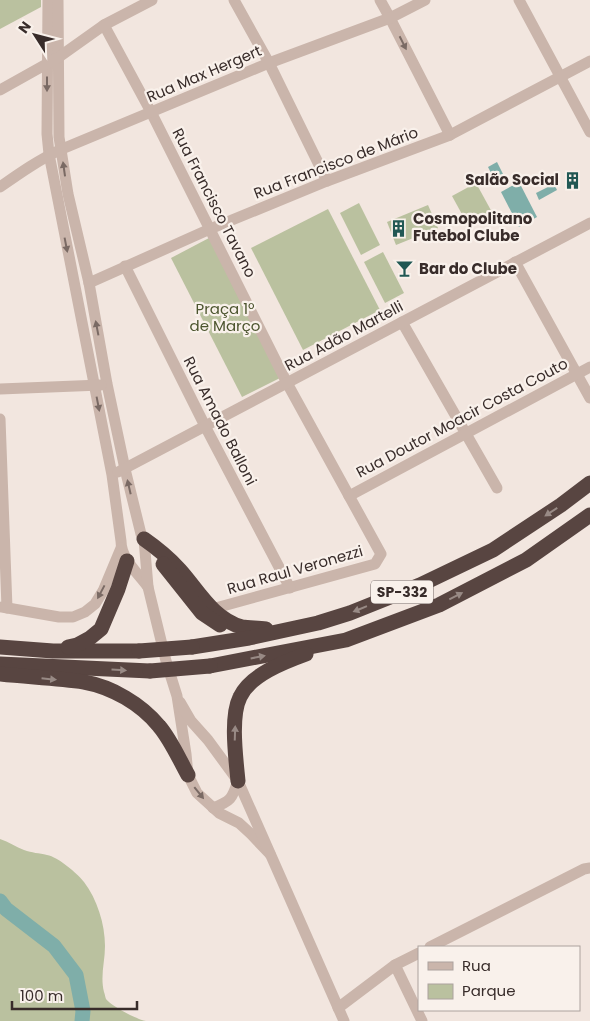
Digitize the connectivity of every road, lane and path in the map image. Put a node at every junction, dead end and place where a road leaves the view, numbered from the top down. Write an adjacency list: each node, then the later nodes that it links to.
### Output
1 (48, 0): 12 (street)
2 (58, 0): 10 (street)
3 (152, 0): 9 (street)
4 (234, 0): 13 (street)
5 (380, 0): 8 (street)
6 (426, 0): 8 (street, Rua Max Hergert)
7 (519, 0): 14 (street)
8 (390, 18): 13 (street, Rua Max Hergert); 18 (street, one-way to 18)
9 (104, 25): 10 (street); 16 (street, Rua Francisco Tavano)
10 (59, 57): 12 (street); 19 (street)
11 (590, 61): 14 (street, Rua Francisco de Mário)
12 (47, 63): 15 (street); 20 (street, one-way to 20)
13 (270, 63): 16 (street, Rua Max Hergert); 21 (street)
14 (560, 77): 17 (street); 18 (street, Rua Francisco de Mário)
15 (0, 90)
16 (151, 112): 19 (street, Rua Max Hergert); 24 (street, Rua Francisco Tavano)
17 (590, 132)
18 (450, 135): 21 (street, Rua Francisco de Mário)
19 (62, 148): 20 (street, Rua Max Hergert); 27 (street, one-way to 19)
20 (49, 154): 22 (street, Rua Max Hergert); 33 (street, one-way to 33)
21 (327, 181): 24 (street, Rua Francisco de Mário)
22 (0, 187)
23 (590, 223): 25 (street, Rua Adão Martelli)
24 (210, 229): 26 (street, Rua Francisco de Mário); 31 (street, Rua Francisco Tavano)
25 (515, 262): 28 (street, Rua Adão Martelli); 30 (street)
26 (125, 266): 27 (street, Rua Francisco de Mário); 37 (street, Rua Amado Balloni)
27 (88, 283): 32 (street, one-way to 27)
28 (402, 322): 31 (street, Rua Adão Martelli); 38 (street)
29 (590, 367): 30 (street, Rua Doutor Moacir Costa Couto)
30 (577, 374): 35 (street); 38 (street, Rua Doutor Moacir Costa Couto)
31 (287, 383): 37 (street, Rua Adão Martelli); 43 (street, Rua Francisco Tavano)
32 (107, 384): 33 (street); 39 (street)
33 (95, 386): 34 (street); 40 (street, one-way to 40)
34 (0, 390)
35 (590, 398)
36 (0, 418): 50 (street)
37 (204, 426): 39 (street, Rua Adão Martelli); 49 (street, Rua Amado Balloni)
38 (466, 434): 42 (street); 43 (street, Rua Doutor Moacir Costa Couto)
39 (125, 469): 40 (street, Rua Adão Martelli); 45 (street, one-way to 39)
40 (112, 476): 46 (street)
41 (590, 484): 52 (highway, SP-332, one-way to 52)
42 (496, 488)
43 (349, 496): 47 (street, Rua Francisco Tavano)
44 (590, 515): 54 (highway, SP-332, one-way to 44)
45 (143, 541): 46 (street); 48 (street); 51 (highway); 53 (highway)
46 (123, 550): 48 (street); 50 (street, one-way to 50); 56 (highway)
47 (381, 554): 49 (street, Rua Raul Veronezzi)
48 (148, 586): 59 (street)
49 (290, 588): 51 (street, Rua Raul Veronezzi)
50 (4, 607)
51 (212, 609): 52 (highway)
52 (292, 629): 53 (highway, SP-332)
53 (249, 638): 56 (highway, SP-332, bridge)
54 (346, 640): 57 (highway, SP-332, one-way to 54, bridge); 61 (highway, one-way to 54)
55 (0, 647): 56 (highway, SP-332)
56 (53, 651)
57 (0, 664)
58 (0, 674): 60 (highway, one-way to 60)
59 (177, 696): 60 (street); 61 (street)
60 (188, 775): 62 (street, one-way to 62)
61 (238, 781): 62 (street); 63 (street)
62 (213, 808): 63 (street)
63 (270, 854): 68 (street)
64 (590, 868): 65 (street)
65 (432, 946)
66 (418, 954): 67 (street)
67 (395, 965): 68 (street); 70 (street)
68 (338, 1008): 69 (street)
69 (344, 1021)
70 (422, 1021)

